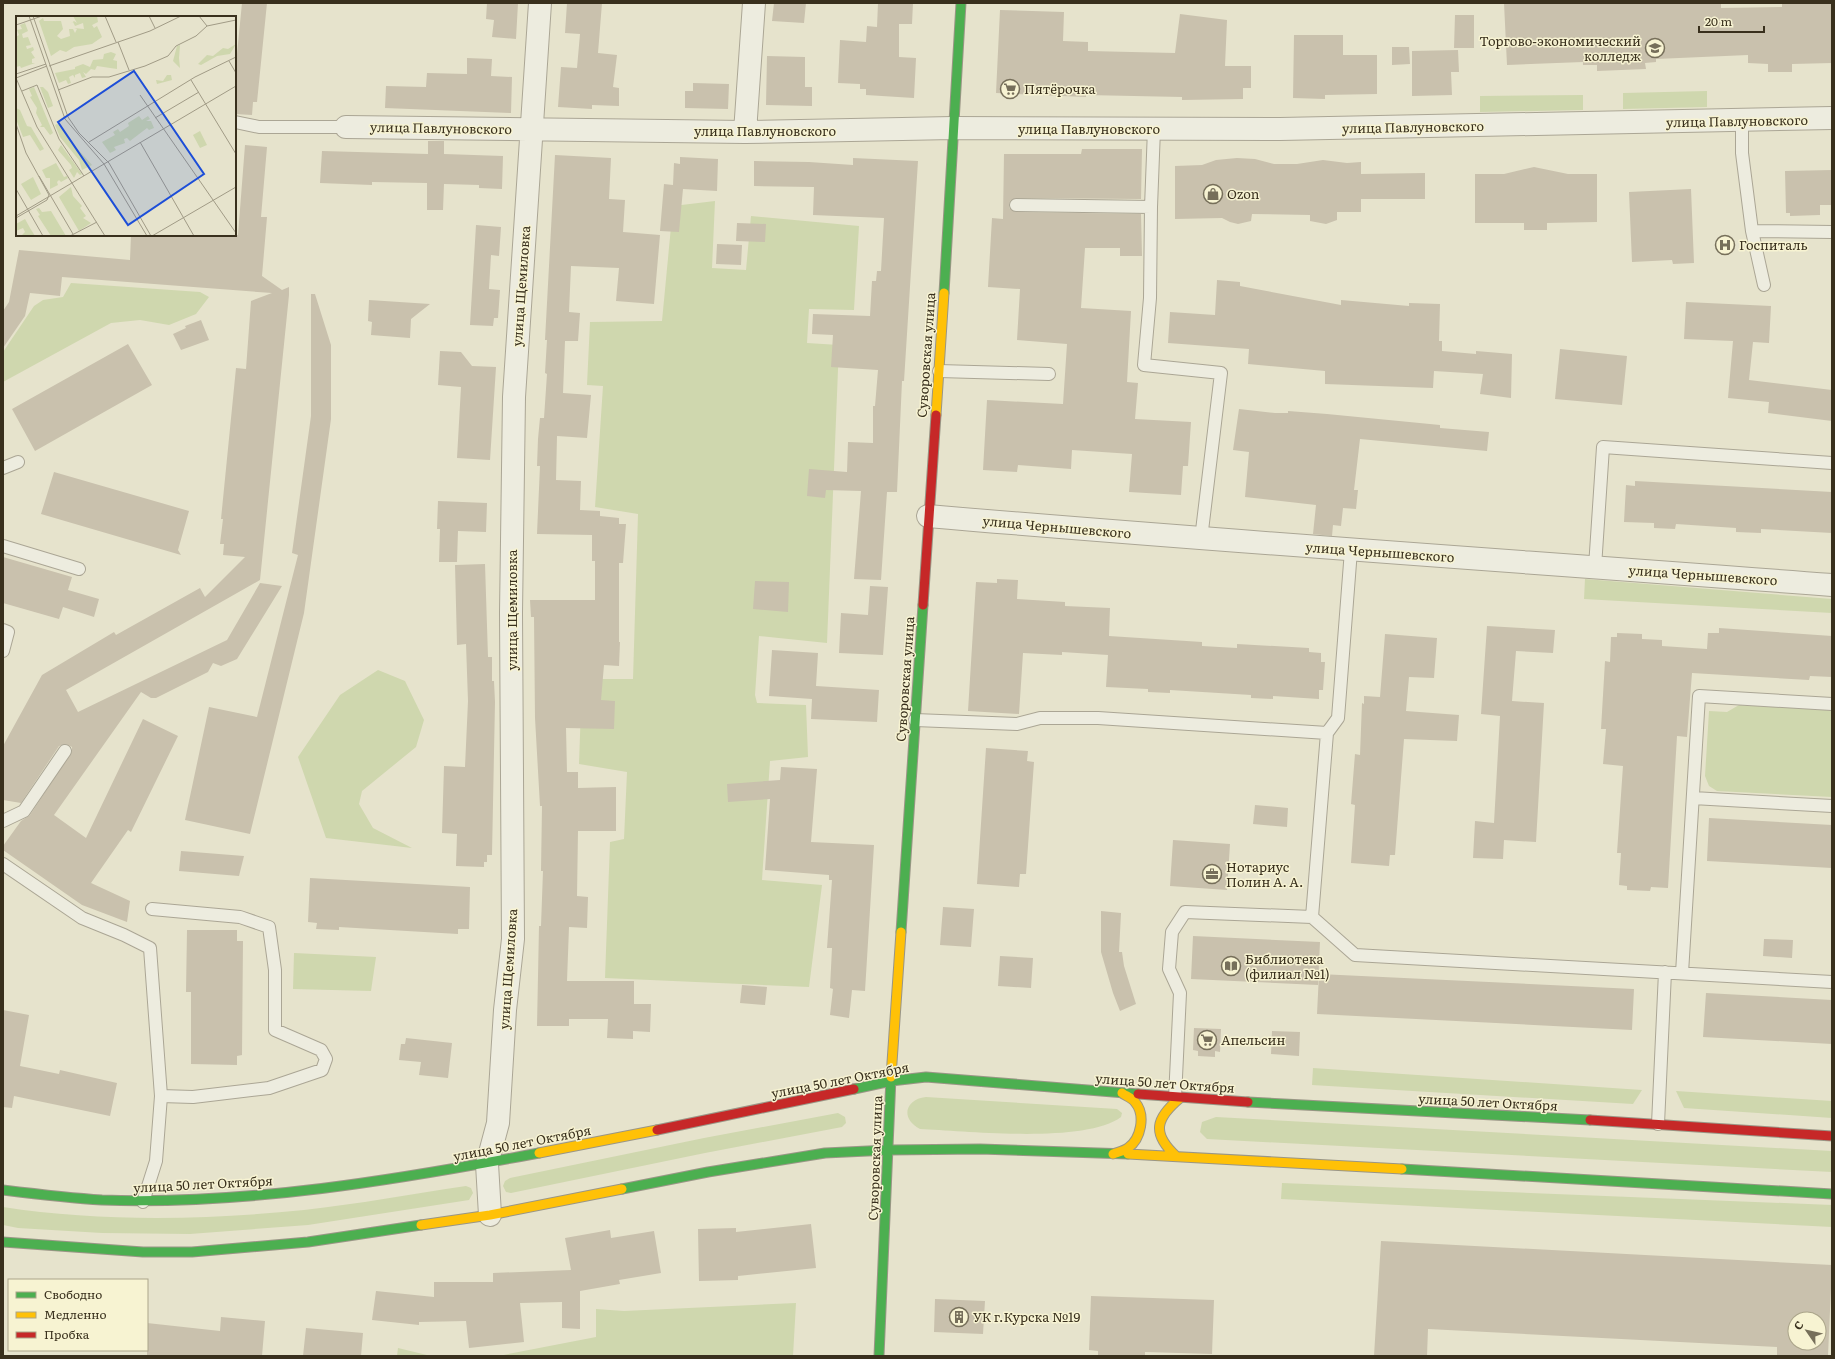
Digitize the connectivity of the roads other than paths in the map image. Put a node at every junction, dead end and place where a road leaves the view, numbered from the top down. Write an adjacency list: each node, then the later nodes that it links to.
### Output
1 (540, 3): 9 (street, улица Щемиловка)
2 (754, 3): 11 (street)
3 (961, 3): 8 (main road, Суворовская улица)
4 (1832, 118): 5 (street, улица Павлуновского)
5 (1742, 121): 10 (street, улица Павлуновского); 14 (lane)
6 (236, 122): 7 (lane)
7 (346, 127): 9 (street, улица Павлуновского)
8 (953, 128): 10 (street, улица Павлуновского); 11 (street, улица Павлуновского); 17 (main road, Суворовская улица)
9 (532, 129): 11 (street, улица Павлуновского); 53 (street, улица Щемиловка)
10 (1154, 129): 13 (lane)
11 (745, 132)
12 (1016, 205): 13 (lane)
13 (1151, 207): 23 (lane)
14 (1752, 231): 15 (lane); 16 (lane)
15 (1832, 232)
16 (1764, 285)
17 (939, 371): 18 (lane); 22 (main road, Суворовская улица)
18 (1049, 374)
19 (18, 462): 21 (lane)
20 (1832, 463): 26 (lane)
21 (3, 468)
22 (928, 516): 23 (street, улица Чернышевского); 32 (main road, Суворовская улица)
23 (1201, 540): 25 (street, улица Чернышевского)
24 (3, 546): 27 (lane)
25 (1352, 550): 26 (street, улица Чернышевского); 33 (lane)
26 (1595, 567): 28 (street, улица Чернышевского)
27 (79, 569)
28 (1832, 585)
29 (3, 630): 30 (lane)
30 (3, 651)
31 (1832, 704): 35 (lane)
32 (915, 720): 33 (lane); 44 (main road, Суворовская улица)
33 (1326, 733): 40 (lane)
34 (65, 751): 37 (lane)
35 (1693, 798): 36 (lane); 42 (lane)
36 (1832, 806)
37 (3, 820)
38 (3, 864): 46 (lane)
39 (152, 909): 46 (lane)
40 (1312, 917): 41 (lane); 47 (lane)
41 (1665, 972): 42 (lane); 48 (lane)
42 (1682, 973): 43 (lane)
43 (1832, 982)
44 (891, 1081): 45 (main road, улица 50 лет Октября); 50 (main road, Суворовская улица); 53 (main road, улица 50 лет Октября)
45 (1122, 1094): 47 (main road, улица 50 лет Октября); 51 (main road)
46 (161, 1096): 56 (lane)
47 (1178, 1098): 48 (main road, улица 50 лет Октября); 52 (main road)
48 (1658, 1124): 49 (main road, улица 50 лет Октября)
49 (1832, 1136)
50 (889, 1150): 51 (main road); 57 (main road); 59 (main road, Суворовская улица)
51 (1113, 1154): 52 (main road)
52 (1176, 1156): 55 (main road)
53 (487, 1164): 56 (main road, улица 50 лет Октября); 57 (street, улица Щемиловка)
54 (3, 1190): 56 (main road, улица 50 лет Октября)
55 (1832, 1194)
56 (143, 1202)
57 (490, 1215): 58 (main road)
58 (3, 1242)
59 (879, 1356)

